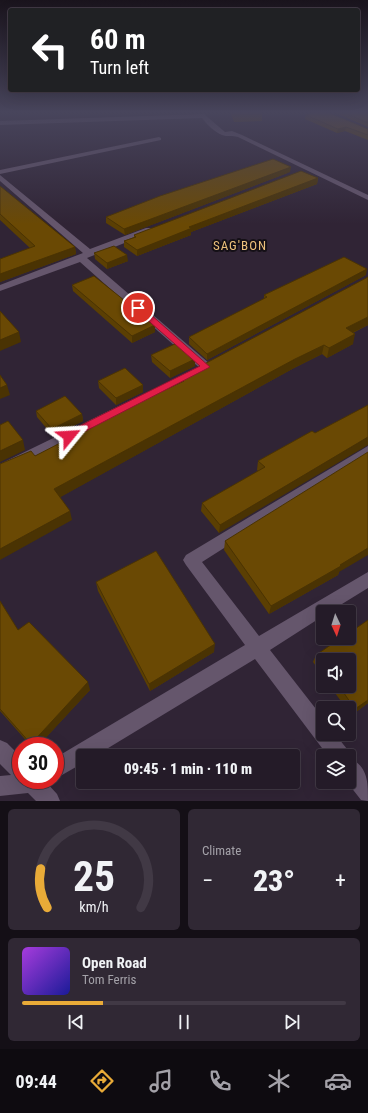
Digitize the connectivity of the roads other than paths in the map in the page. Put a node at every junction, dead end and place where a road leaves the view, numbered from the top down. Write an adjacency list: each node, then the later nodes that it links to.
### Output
1 (109, 149): 3 (street)
2 (264, 149): 5 (street)
3 (0, 172)
4 (0, 177): 7 (street)
5 (368, 198)
6 (154, 228): 7 (street)
7 (85, 256): 8 (street); 10 (street)
8 (0, 288)
9 (368, 451): 12 (street)
10 (0, 470)
11 (368, 579): 12 (street)
12 (257, 648): 13 (street); 18 (street)
13 (316, 725)
14 (328, 741): 15 (street)
15 (335, 749)
16 (0, 750): 17 (street)
17 (12, 761)
18 (64, 764)
19 (356, 777): 23 (street)
20 (12, 783): 21 (street)
21 (0, 786)
22 (40, 789): 24 (street)
23 (368, 793)
24 (50, 801)

